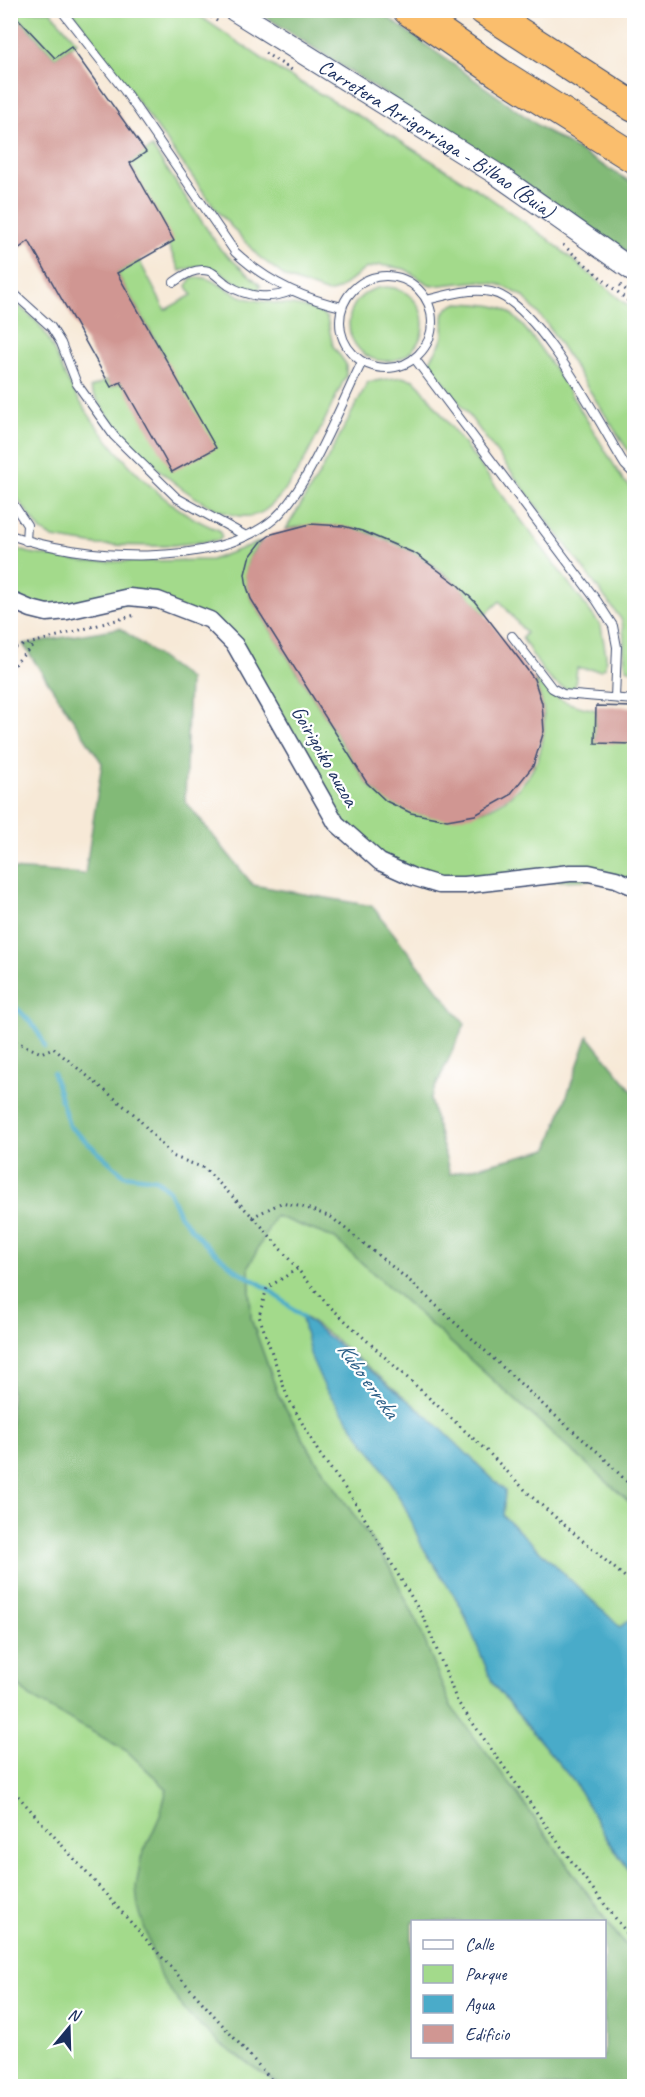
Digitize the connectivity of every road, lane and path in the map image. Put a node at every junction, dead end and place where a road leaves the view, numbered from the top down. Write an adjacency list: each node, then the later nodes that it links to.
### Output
1 (61, 10): 14 (lane)
2 (201, 10): 5 (path)
3 (408, 10): 9 (highway)
4 (484, 10): 8 (highway)
5 (227, 17): 11 (street, Carretera Arrigorriaga - Bilbao (Buia))
6 (258, 49): 7 (path)
7 (297, 73)
8 (634, 107)
9 (634, 158)
10 (561, 244): 16 (path)
11 (634, 271)
12 (174, 282): 14 (lane)
13 (10, 290): 23 (lane)
14 (291, 291): 17 (lane)
15 (427, 300): 17 (lane); 18 (lane); 20 (lane)
16 (634, 306)
17 (342, 307): 19 (lane)
18 (415, 358): 19 (lane); 31 (lane)
19 (362, 362): 23 (lane)
20 (634, 474)
21 (10, 499): 24 (lane)
22 (10, 535): 24 (lane)
23 (246, 536): 24 (lane)
24 (26, 541)
25 (10, 600): 33 (street, Goirigoiko auzoa)
26 (138, 614): 28 (path)
27 (512, 636): 31 (lane)
28 (33, 644): 29 (path); 30 (path)
29 (10, 649)
30 (10, 669)
31 (615, 699): 32 (lane)
32 (634, 700)
33 (634, 887)
34 (10, 1039): 35 (path)
35 (252, 1217): 36 (path); 37 (path)
36 (297, 1269): 38 (path); 40 (path)
37 (634, 1488)
38 (634, 1585)
39 (10, 1787): 41 (path)
40 (634, 1942)
41 (277, 2086)

